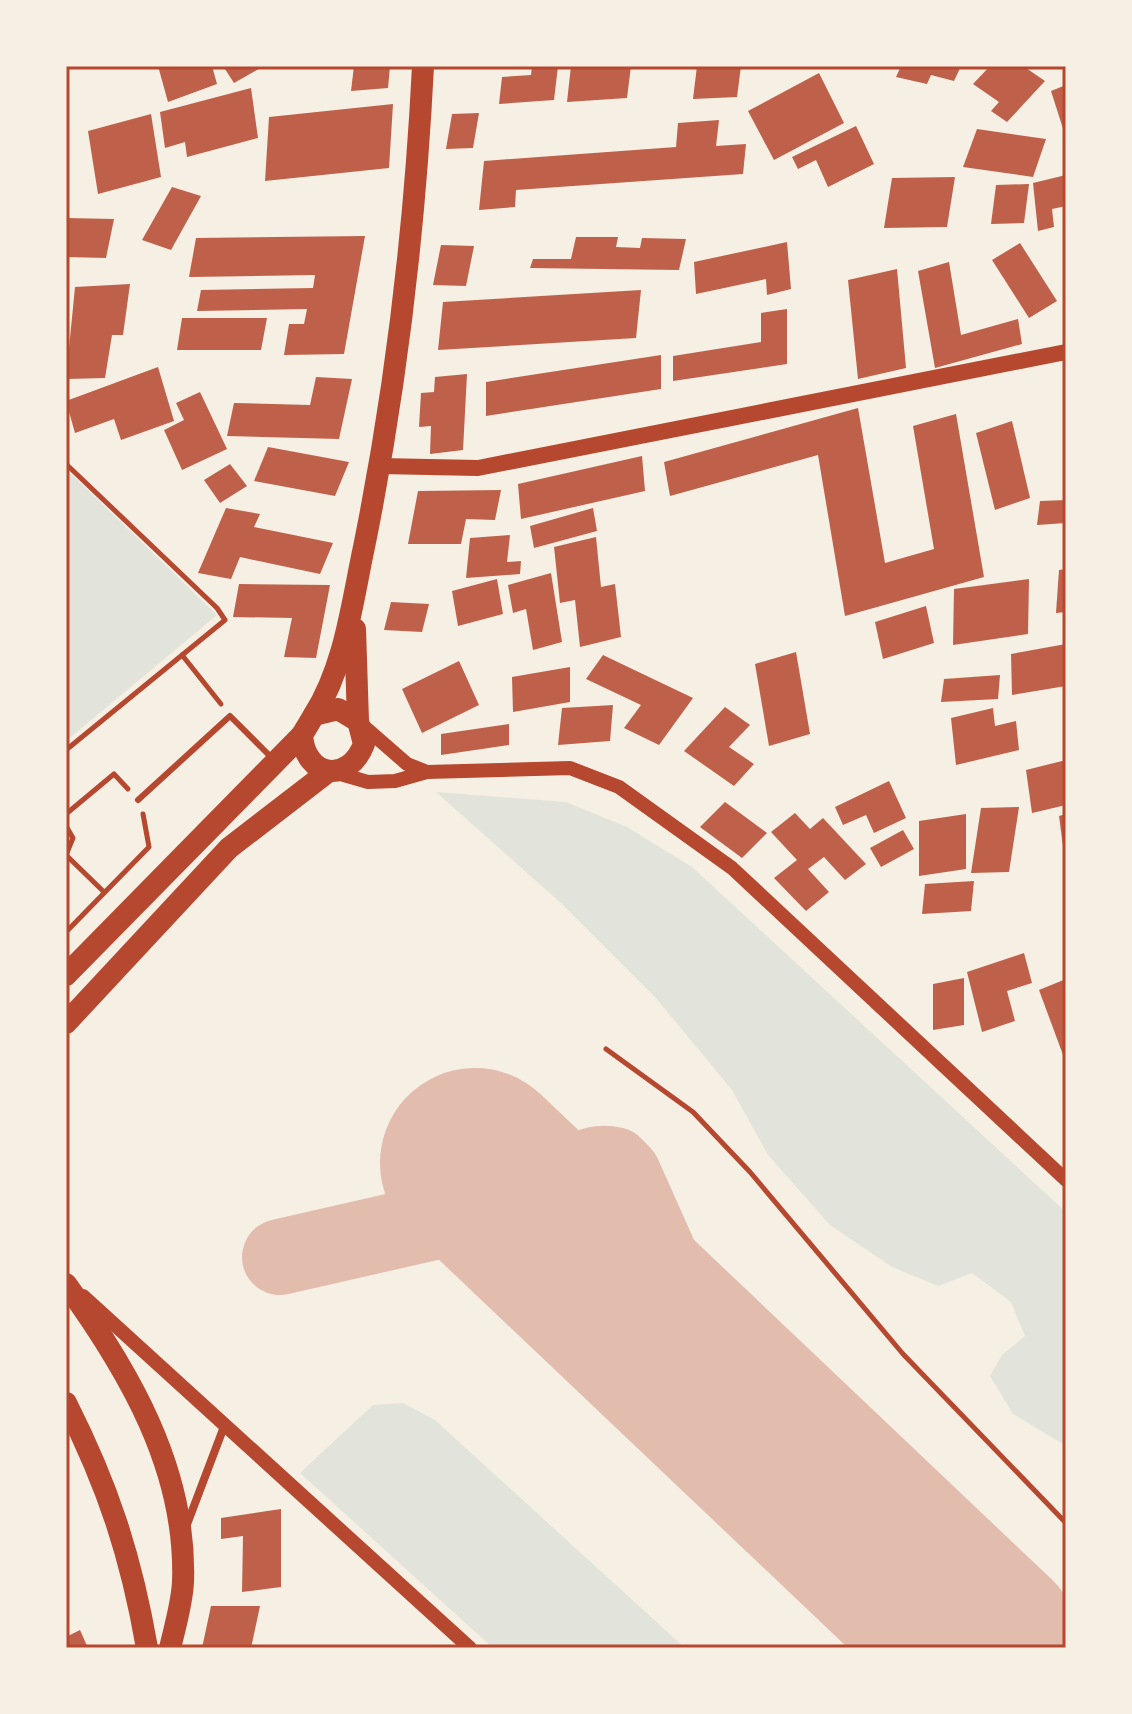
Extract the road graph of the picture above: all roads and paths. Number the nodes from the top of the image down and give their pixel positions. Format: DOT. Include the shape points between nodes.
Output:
graph roads {
  1 [pos="423,66"];
  2 [pos="1066,352"];
  3 [pos="66,464"];
  4 [pos="380,466"];
  5 [pos="356,588"];
  6 [pos="182,655"];
  7 [pos="314,715"];
  8 [pos="230,716"];
  9 [pos="358,721"];
  10 [pos="302,735"];
  11 [pos="66,750"];
  12 [pos="276,762"];
  13 [pos="329,771"];
  14 [pos="427,772"];
  15 [pos="138,800"];
  16 [pos="66,814"];
  17 [pos="66,826"];
  18 [pos="66,855"];
  19 [pos="104,892"];
  20 [pos="66,932"];
  21 [pos="66,975"];
  22 [pos="66,1023"];
  23 [pos="606,1049"];
  24 [pos="1066,1180"];
  25 [pos="66,1282"];
  26 [pos="66,1403"];
  27 [pos="225,1423"];
  28 [pos="1066,1523"];
  29 [pos="180,1542"];
  30 [pos="147,1648"];
  31 [pos="170,1648"];
  32 [pos="470,1648"];
  1 -- 4 [label="highway" via="417,196"];
  2 -- 4 [label="main road" via="478,468"];
  3 -- 6 [label="path" via="225,620"];
  4 -- 5 [label="highway"];
  5 -- 7 [label="highway" via="338,662"];
  5 -- 9 [label="highway"];
  6 -- 8 [label="path"];
  6 -- 11 [label="path"];
  7 -- 9 [label="highway" via="338,709"];
  7 -- 10 [label="highway"];
  8 -- 12 [label="lane"];
  8 -- 15 [label="lane"];
  9 -- 13 [label="highway" via="364,744 360,756 352,765"];
  9 -- 14 [label="street" via="407,764"];
  10 -- 12 [label="highway"];
  10 -- 13 [label="highway" via="308,759"];
  12 -- 21 [label="highway"];
  13 -- 14 [label="street" via="368,782"];
  13 -- 22 [label="highway" via="229,848"];
  14 -- 24 [label="street" via="570,768 619,787 732,868"];
  15 -- 16 [label="path" via="114,774"];
  15 -- 19 [label="path" via="149,847"];
  17 -- 18 [label="path" via="73,838"];
  18 -- 19 [label="path"];
  19 -- 20 [label="path"];
  23 -- 28 [label="path" via="693,1112 903,1354"];
  25 -- 27 [label="street"];
  25 -- 29 [label="highway" via="113,1354 157,1438 176,1499"];
  26 -- 30 [label="highway" via="99,1468 134,1572"];
  27 -- 29 [label="street"];
  27 -- 32 [label="street"];
  29 -- 31 [label="highway" via="183,1583"];
}
